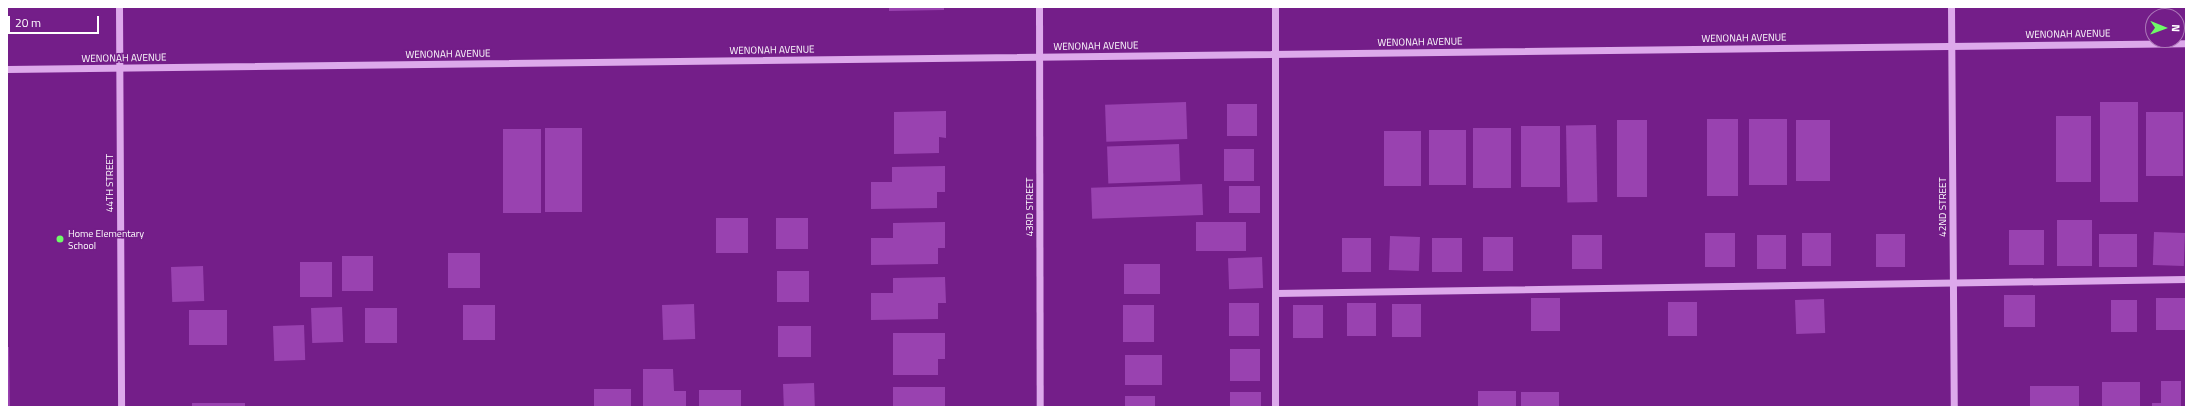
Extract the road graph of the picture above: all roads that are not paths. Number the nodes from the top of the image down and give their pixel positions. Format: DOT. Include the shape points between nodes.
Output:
graph roads {
  1 [pos="119,7"];
  2 [pos="1039,7"];
  3 [pos="1275,7"];
  4 [pos="1951,7"];
  5 [pos="2186,43"];
  6 [pos="1952,46"];
  7 [pos="1275,54"];
  8 [pos="1039,57"];
  9 [pos="120,68"];
  10 [pos="7,69"];
  11 [pos="2186,279"];
  12 [pos="1953,283"];
  13 [pos="1275,293"];
  14 [pos="121,407"];
  15 [pos="1040,407"];
  16 [pos="1276,407"];
  17 [pos="1954,407"];
  1 -- 9 [label="street, 44TH STREET"];
  2 -- 8 [label="street, 43RD STREET"];
  3 -- 7 [label="street"];
  4 -- 6 [label="street, 42ND STREET"];
  5 -- 6 [label="street, WENONAH AVENUE"];
  6 -- 7 [label="street, WENONAH AVENUE"];
  6 -- 12 [label="street, 42ND STREET"];
  7 -- 8 [label="street, WENONAH AVENUE"];
  7 -- 13 [label="street"];
  8 -- 9 [label="street, WENONAH AVENUE"];
  8 -- 15 [label="street, 43RD STREET"];
  9 -- 10 [label="street, WENONAH AVENUE"];
  9 -- 14 [label="street, 44TH STREET"];
  11 -- 12 [label="street"];
  12 -- 13 [label="street"];
  12 -- 17 [label="street, 42ND STREET"];
  13 -- 16 [label="street"];
}
